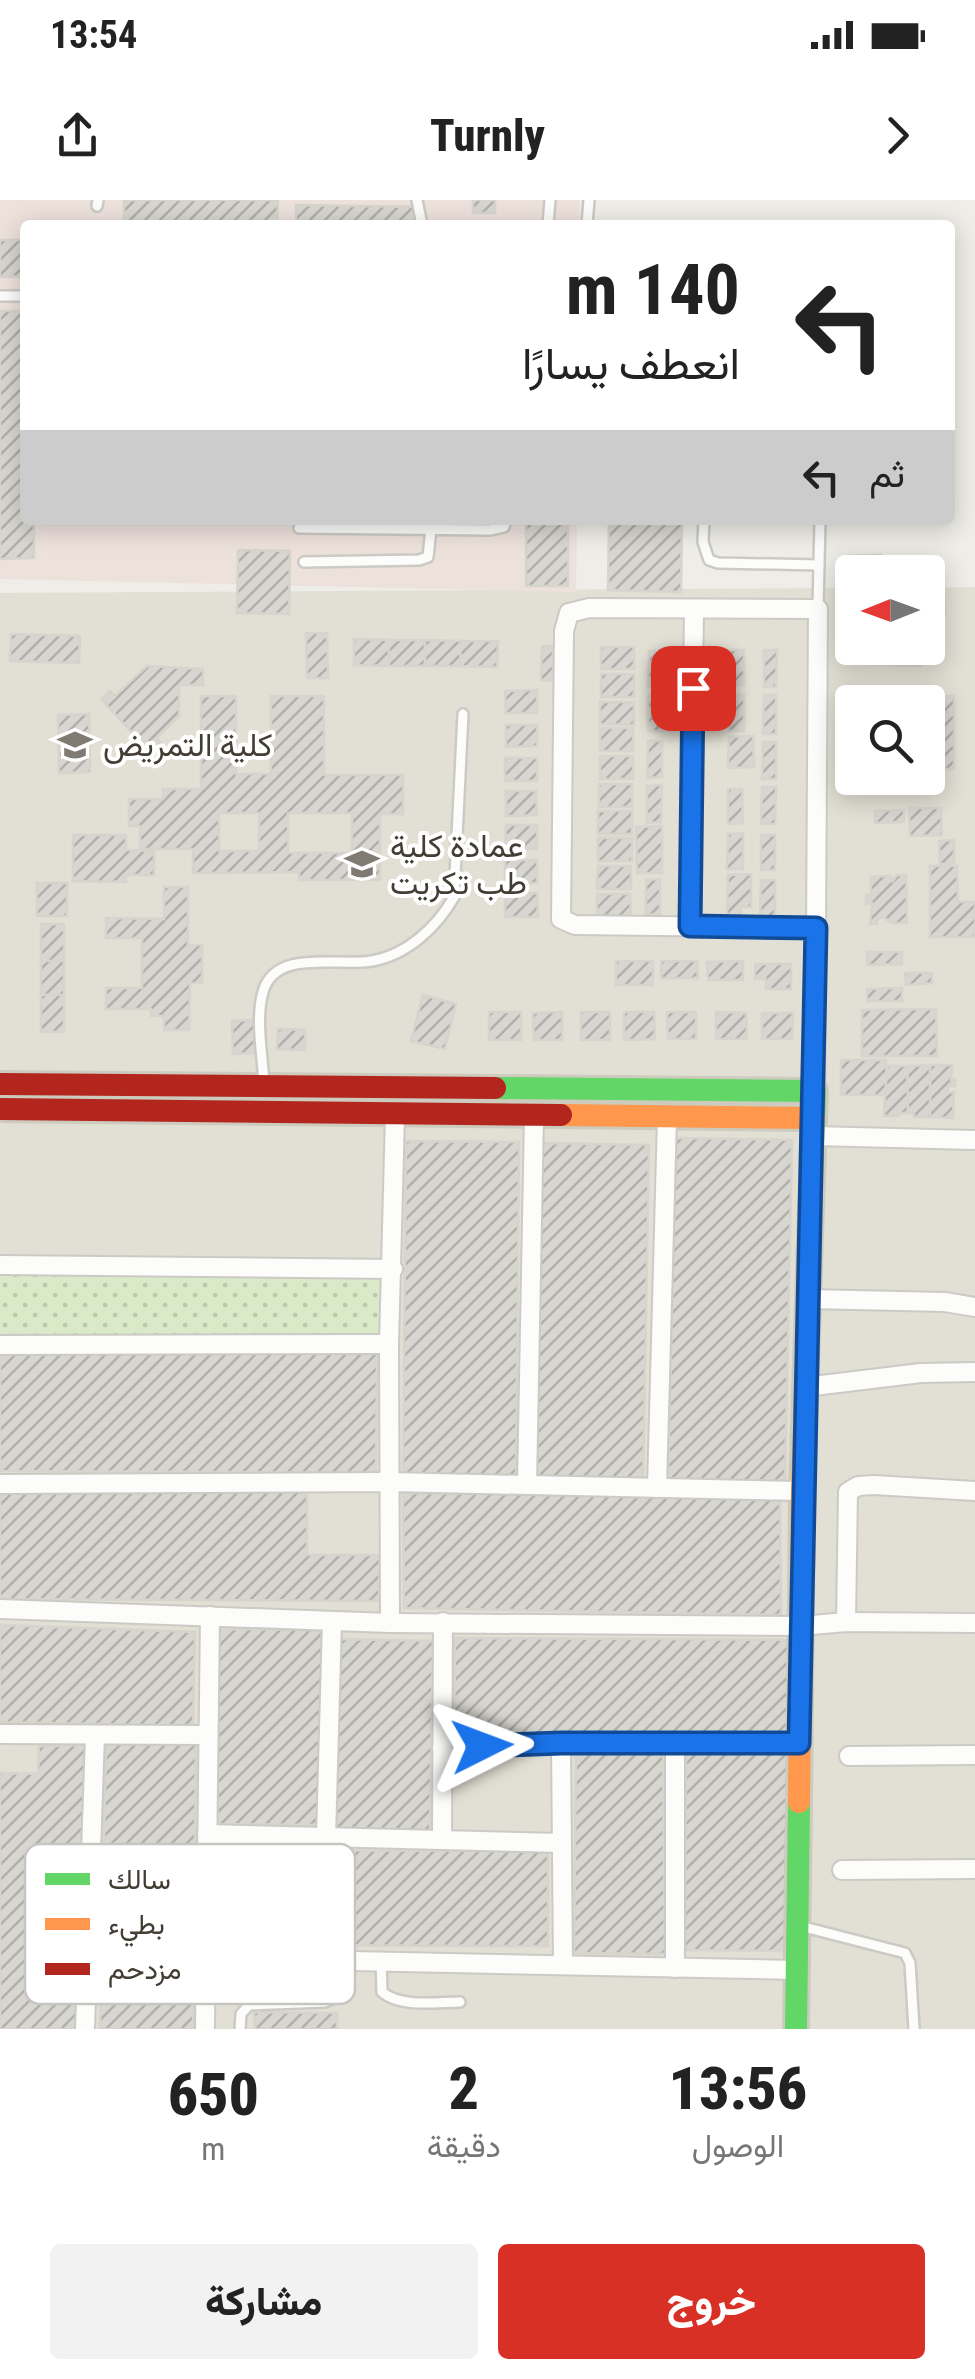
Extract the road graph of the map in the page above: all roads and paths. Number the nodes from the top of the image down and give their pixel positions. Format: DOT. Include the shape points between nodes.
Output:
graph roads {
  1 [pos="505,525"];
  2 [pos="704,525"];
  3 [pos="820,525"];
  4 [pos="298,528"];
  5 [pos="431,529"];
  6 [pos="304,562"];
  7 [pos="819,565"];
  8 [pos="694,609"];
  9 [pos="818,610"];
  10 [pos="462,714"];
  11 [pos="690,926"];
  12 [pos="816,928"];
  13 [pos="0,1084"];
  14 [pos="190,1086"];
  15 [pos="264,1088"];
  16 [pos="815,1091"];
  17 [pos="0,1109"];
  18 [pos="189,1112"];
  19 [pos="395,1114"];
  20 [pos="534,1114"];
  21 [pos="666,1117"];
  22 [pos="814,1127"];
  23 [pos="975,1140"];
  24 [pos="0,1264"];
  25 [pos="393,1269"];
  26 [pos="808,1298"];
  27 [pos="975,1307"];
  28 [pos="389,1344"];
  29 [pos="0,1345"];
  30 [pos="975,1372"];
  31 [pos="806,1386"];
  32 [pos="389,1482"];
  33 [pos="0,1484"];
  34 [pos="527,1485"];
  35 [pos="657,1488"];
  36 [pos="802,1491"];
  37 [pos="975,1491"];
  38 [pos="0,1609"];
  39 [pos="210,1616"];
  40 [pos="332,1621"];
  41 [pos="442,1622"];
  42 [pos="846,1622"];
  43 [pos="390,1623"];
  44 [pos="975,1623"];
  45 [pos="801,1626"];
  46 [pos="0,1734"];
  47 [pos="208,1734"];
  48 [pos="95,1735"];
  49 [pos="675,1742"];
  50 [pos="561,1743"];
  51 [pos="799,1743"];
  52 [pos="442,1748"];
  53 [pos="849,1756"];
  54 [pos="975,1756"];
  55 [pos="207,1834"];
  56 [pos="326,1838"];
  57 [pos="442,1839"];
  58 [pos="562,1843"];
  59 [pos="91,1844"];
  60 [pos="207,1844"];
  61 [pos="975,1868"];
  62 [pos="842,1870"];
  63 [pos="797,1926"];
  64 [pos="355,1960"];
  65 [pos="381,1961"];
  66 [pos="563,1965"];
  67 [pos="675,1968"];
  68 [pos="796,1970"];
  69 [pos="460,2002"];
  70 [pos="86,2004"];
  71 [pos="205,2004"];
  72 [pos="274,2004"];
  73 [pos="85,2029"];
  74 [pos="205,2029"];
  75 [pos="240,2029"];
  76 [pos="796,2029"];
  77 [pos="914,2029"];
  1 -- 5 [label="lane"];
  2 -- 7 [label="lane" via="709,560 718,564"];
  3 -- 7 [label="lane"];
  4 -- 5 [label="lane"];
  5 -- 6 [label="lane" via="428,557 420,560"];
  7 -- 9 [label="lane"];
  8 -- 9 [label="street"];
  8 -- 11 [label="street"];
  8 -- 11 [label="street" via="589,608 569,614 560,909 561,919 575,926"];
  9 -- 12 [label="street"];
  10 -- 15 [label="lane" via="454,897 440,922 396,953 372,961 292,964 271,974 262,994"];
  11 -- 12 [label="street"];
  12 -- 16 [label="street"];
  13 -- 14 [label="street"];
  14 -- 15 [label="street"];
  14 -- 18 [label="street"];
  15 -- 16 [label="street"];
  16 -- 22 [label="street"];
  17 -- 18 [label="street"];
  18 -- 19 [label="street"];
  19 -- 20 [label="street"];
  19 -- 25 [label="street"];
  20 -- 21 [label="street"];
  20 -- 34 [label="street"];
  21 -- 22 [label="street"];
  21 -- 35 [label="street"];
  22 -- 23 [label="street"];
  22 -- 26 [label="street"];
  24 -- 25 [label="street"];
  25 -- 28 [label="street"];
  26 -- 27 [label="street"];
  26 -- 31 [label="street"];
  28 -- 29 [label="street"];
  28 -- 32 [label="street"];
  30 -- 31 [label="street"];
  31 -- 36 [label="street"];
  32 -- 33 [label="street"];
  32 -- 34 [label="street"];
  32 -- 43 [label="street"];
  34 -- 35 [label="street"];
  35 -- 36 [label="street"];
  36 -- 45 [label="street"];
  37 -- 42 [label="street" via="874,1485 848,1492"];
  38 -- 39 [label="street"];
  39 -- 40 [label="street"];
  39 -- 47 [label="street"];
  40 -- 43 [label="street"];
  40 -- 56 [label="street"];
  41 -- 43 [label="street"];
  41 -- 45 [label="street"];
  41 -- 52 [label="street"];
  42 -- 44 [label="street"];
  42 -- 45 [label="street"];
  45 -- 51 [label="street"];
  46 -- 48 [label="street"];
  47 -- 48 [label="street"];
  47 -- 55 [label="street"];
  48 -- 59 [label="street"];
  49 -- 50 [label="street"];
  49 -- 51 [label="street"];
  49 -- 67 [label="street"];
  50 -- 52 [label="street"];
  50 -- 58 [label="street"];
  51 -- 63 [label="street"];
  52 -- 57 [label="street"];
  53 -- 54 [label="street"];
  55 -- 56 [label="street"];
  55 -- 60 [label="street"];
  56 -- 57 [label="street"];
  57 -- 58 [label="street"];
  58 -- 66 [label="street"];
  61 -- 62 [label="street"];
  63 -- 68 [label="street"];
  63 -- 77 [label="lane" via="905,1953"];
  64 -- 65 [label="street"];
  65 -- 66 [label="street"];
  65 -- 69 [label="lane" via="388,1998"];
  66 -- 67 [label="street"];
  67 -- 68 [label="street"];
  68 -- 76 [label="street"];
  70 -- 73 [label="street"];
  71 -- 74 [label="street"];
  72 -- 75 [label="lane" via="249,2005"];
}
